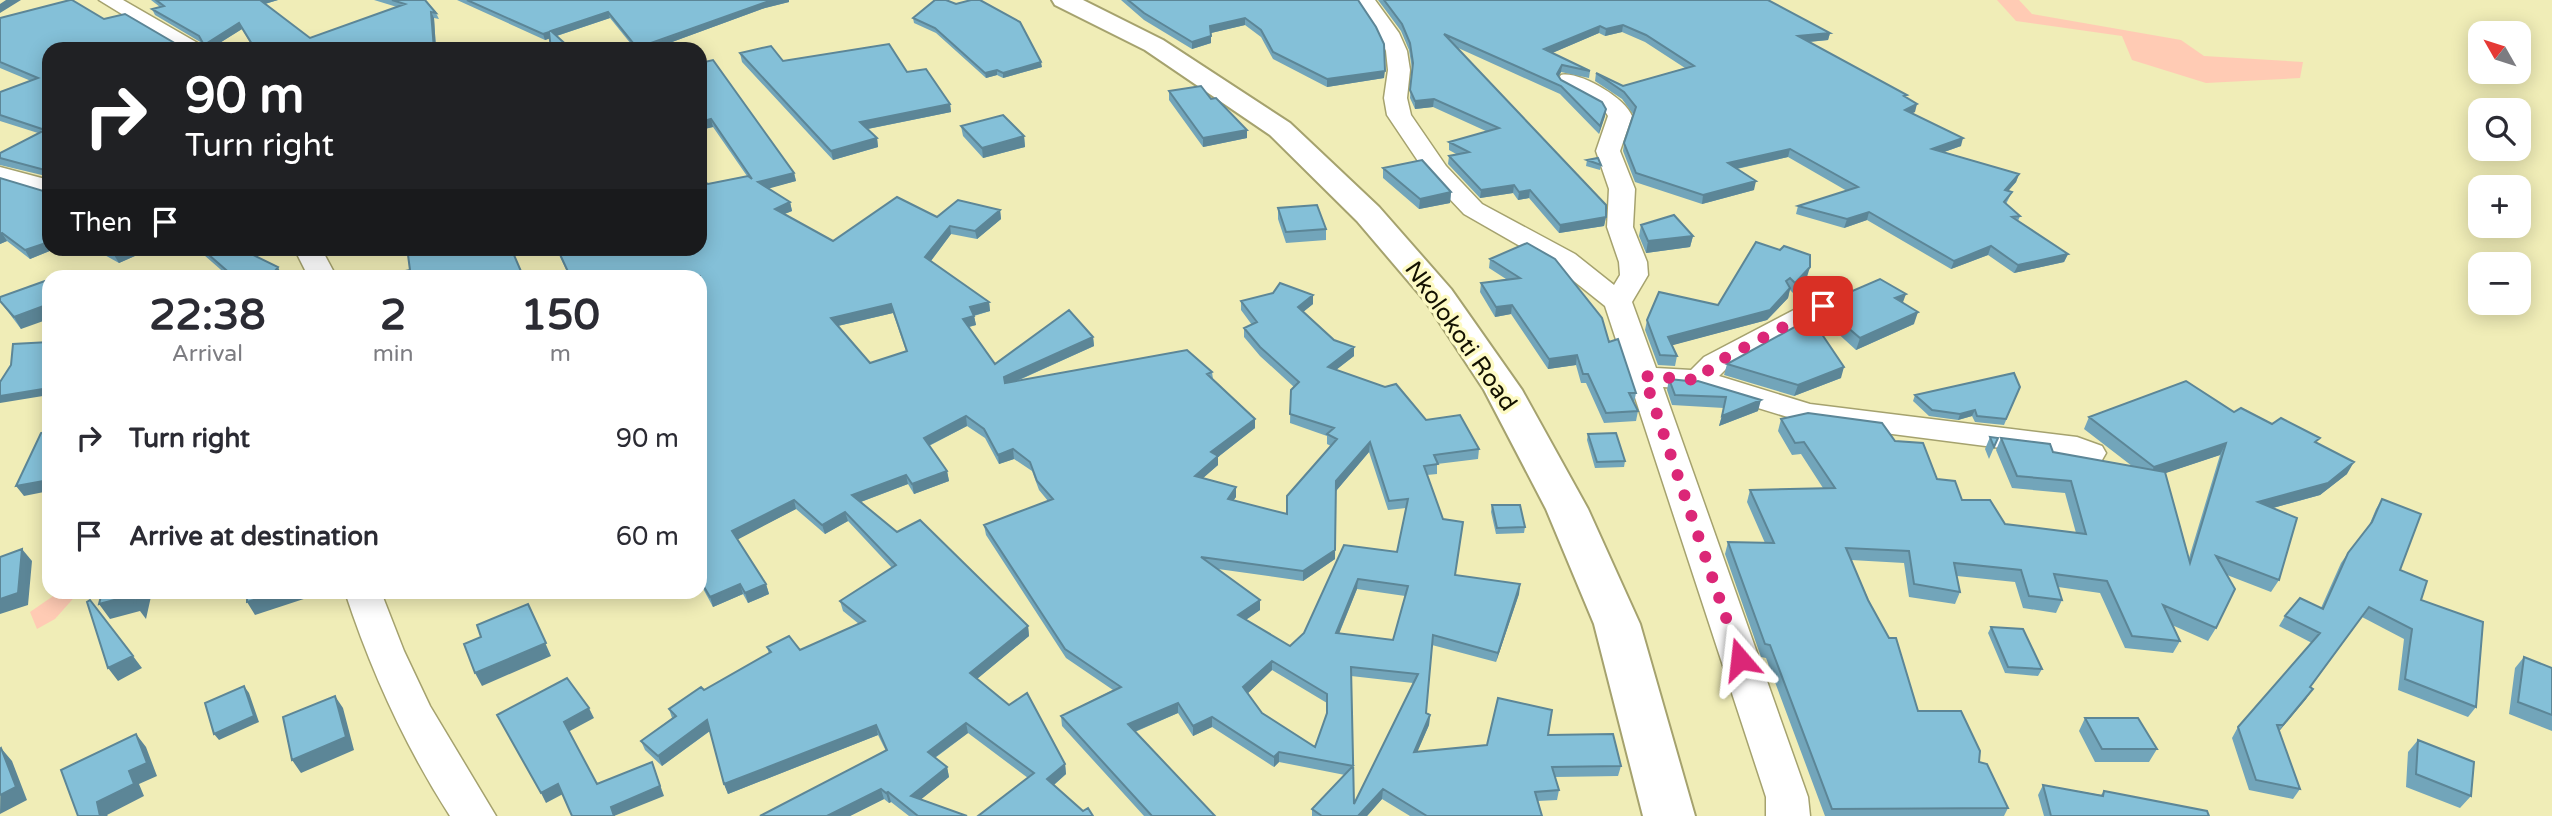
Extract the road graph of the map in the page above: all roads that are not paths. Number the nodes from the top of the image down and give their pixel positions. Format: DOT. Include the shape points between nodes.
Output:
graph roads {
  1 [pos="109,0"];
  2 [pos="1064,0"];
  3 [pos="1365,0"];
  4 [pos="182,42"];
  5 [pos="1569,80"];
  6 [pos="0,174"];
  7 [pos="42,186"];
  8 [pos="307,256"];
  9 [pos="317,270"];
  10 [pos="1618,302"];
  11 [pos="1823,306"];
  12 [pos="1644,376"];
  13 [pos="1699,380"];
  14 [pos="2090,453"];
  15 [pos="366,599"];
  16 [pos="474,816"];
  17 [pos="1669,816"];
  18 [pos="1788,816"];
  1 -- 4 [label="street"];
  2 -- 17 [label="main road, Nkolokoti Road" via="1154,45 1280,129 1368,214 1439,296 1503,390 1567,509 1617,624"];
  3 -- 10 [label="street" via="1388,33 1397,57 1395,105 1399,115 1446,182 1474,209 1565,260"];
  5 -- 10 [label="street" via="1611,103 1620,116 1608,151 1622,189 1620,227 1634,275"];
  6 -- 7 [label="street"];
  8 -- 9 [label="street"];
  10 -- 12 [label="street"];
  11 -- 13 [label="street" via="1715,363"];
  12 -- 13 [label="street"];
  12 -- 18 [label="street" via="1787,797"];
  13 -- 14 [label="street" via="1807,413 2077,447"];
  15 -- 16 [label="street" via="400,688"];
}
